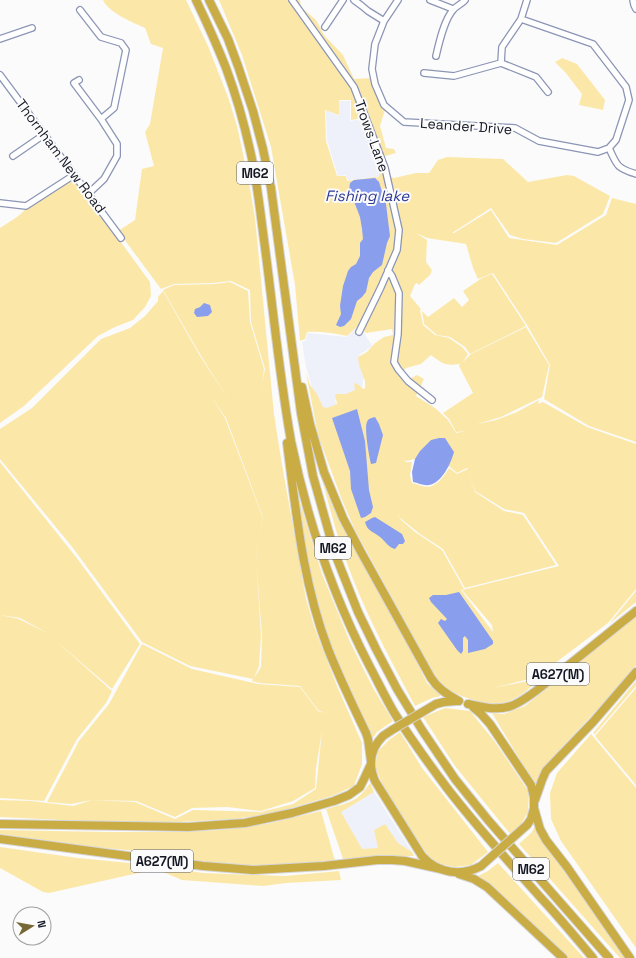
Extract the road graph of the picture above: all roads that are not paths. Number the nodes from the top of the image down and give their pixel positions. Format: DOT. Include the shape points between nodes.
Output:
graph roads {
  1 [pos="196,0"];
  2 [pos="210,0"];
  3 [pos="292,0"];
  4 [pos="343,0"];
  5 [pos="354,0"];
  6 [pos="398,0"];
  7 [pos="430,0"];
  8 [pos="465,0"];
  9 [pos="527,0"];
  10 [pos="633,0"];
  11 [pos="453,9"];
  12 [pos="636,9"];
  13 [pos="80,10"];
  14 [pos="521,19"];
  15 [pos="384,21"];
  16 [pos="324,27"];
  17 [pos="32,28"];
  18 [pos="0,39"];
  19 [pos="436,56"];
  20 [pos="501,63"];
  21 [pos="424,73"];
  22 [pos="0,75"];
  23 [pos="79,80"];
  24 [pos="548,92"];
  25 [pos="101,119"];
  26 [pos="45,134"];
  27 [pos="608,148"];
  28 [pos="13,156"];
  29 [pos="636,174"];
  30 [pos="74,175"];
  31 [pos="89,193"];
  32 [pos="0,203"];
  33 [pos="121,238"];
  34 [pos="388,270"];
  35 [pos="285,292"];
  36 [pos="359,332"];
  37 [pos="278,354"];
  38 [pos="432,400"];
  39 [pos="636,611"];
  40 [pos="636,672"];
  41 [pos="458,701"];
  42 [pos="468,704"];
  43 [pos="371,762"];
  44 [pos="534,806"];
  45 [pos="0,824"];
  46 [pos="0,839"];
  47 [pos="441,870"];
  48 [pos="456,872"];
  49 [pos="563,958"];
  50 [pos="593,958"];
  51 [pos="609,958"];
  52 [pos="630,958"];
  1 -- 37 [label="highway, M62" via="226,70 251,152 270,277"];
  2 -- 35 [label="highway, M62" via="238,66 263,149"];
  3 -- 34 [label="street, Trows Lane" via="354,87 386,168 399,230 397,250"];
  4 -- 16 [label="street"];
  5 -- 15 [label="street"];
  6 -- 15 [label="street, Leander Drive"];
  7 -- 11 [label="street"];
  8 -- 11 [label="street"];
  9 -- 14 [label="street"];
  10 -- 12 [label="street"];
  11 -- 19 [label="street" via="445,24"];
  13 -- 25 [label="street" via="101,37 121,43 126,50 114,108"];
  14 -- 20 [label="street" via="502,46"];
  14 -- 27 [label="street" via="593,44 626,87 629,100 616,140"];
  15 -- 27 [label="street, Leander Drive" via="375,44 372,69 384,105 404,122 515,128 539,141 598,152"];
  17 -- 18 [label="street"];
  20 -- 21 [label="street" via="454,76"];
  20 -- 24 [label="street" via="536,77"];
  22 -- 26 [label="street, Thornham New Road"];
  23 -- 25 [label="street" via="74,83"];
  25 -- 31 [label="street" via="117,144 117,156 104,179"];
  26 -- 28 [label="street"];
  26 -- 30 [label="street, Thornham New Road"];
  27 -- 29 [label="street" via="622,169"];
  30 -- 31 [label="street, Thornham New Road"];
  30 -- 32 [label="street" via="26,206"];
  31 -- 33 [label="street, Thornham New Road"];
  34 -- 36 [label="street, Trows Lane"];
  34 -- 38 [label="street" via="399,293 394,362 408,381"];
  35 -- 41 [label="highway, M62" via="310,424 324,472 343,518 431,678 440,690"];
  35 -- 51 [label="highway, M62" via="301,413 313,476 335,554 358,612 397,689 455,779"];
  37 -- 43 [label="highway, M62" via="295,502 311,592 328,649 366,733"];
  37 -- 50 [label="highway, M62" via="302,488 327,571 360,648 395,712 446,786 486,836"];
  39 -- 42 [label="highway, A627(M)" via="516,704 500,709"];
  40 -- 44 [label="highway, A627(M)" via="546,771"];
  41 -- 42 [label="highway, A627(M)"];
  41 -- 43 [label="highway, A627(M), bridge" via="436,704 383,736 374,750"];
  42 -- 44 [label="highway, A627(M)" via="486,719 529,782"];
  43 -- 45 [label="highway, A627(M)" via="360,787 349,795 292,814 245,823 188,827"];
  43 -- 47 [label="highway, A627(M)" via="375,781 420,852 428,862"];
  44 -- 48 [label="highway, A627(M), bridge" via="527,825 481,866 469,871"];
  44 -- 52 [label="highway, M62" via="546,840"];
  46 -- 47 [label="highway, A627(M)" via="203,866 254,870 377,860 405,861"];
  47 -- 48 [label="highway, A627(M)"];
  48 -- 49 [label="highway" via="487,887"];
}
